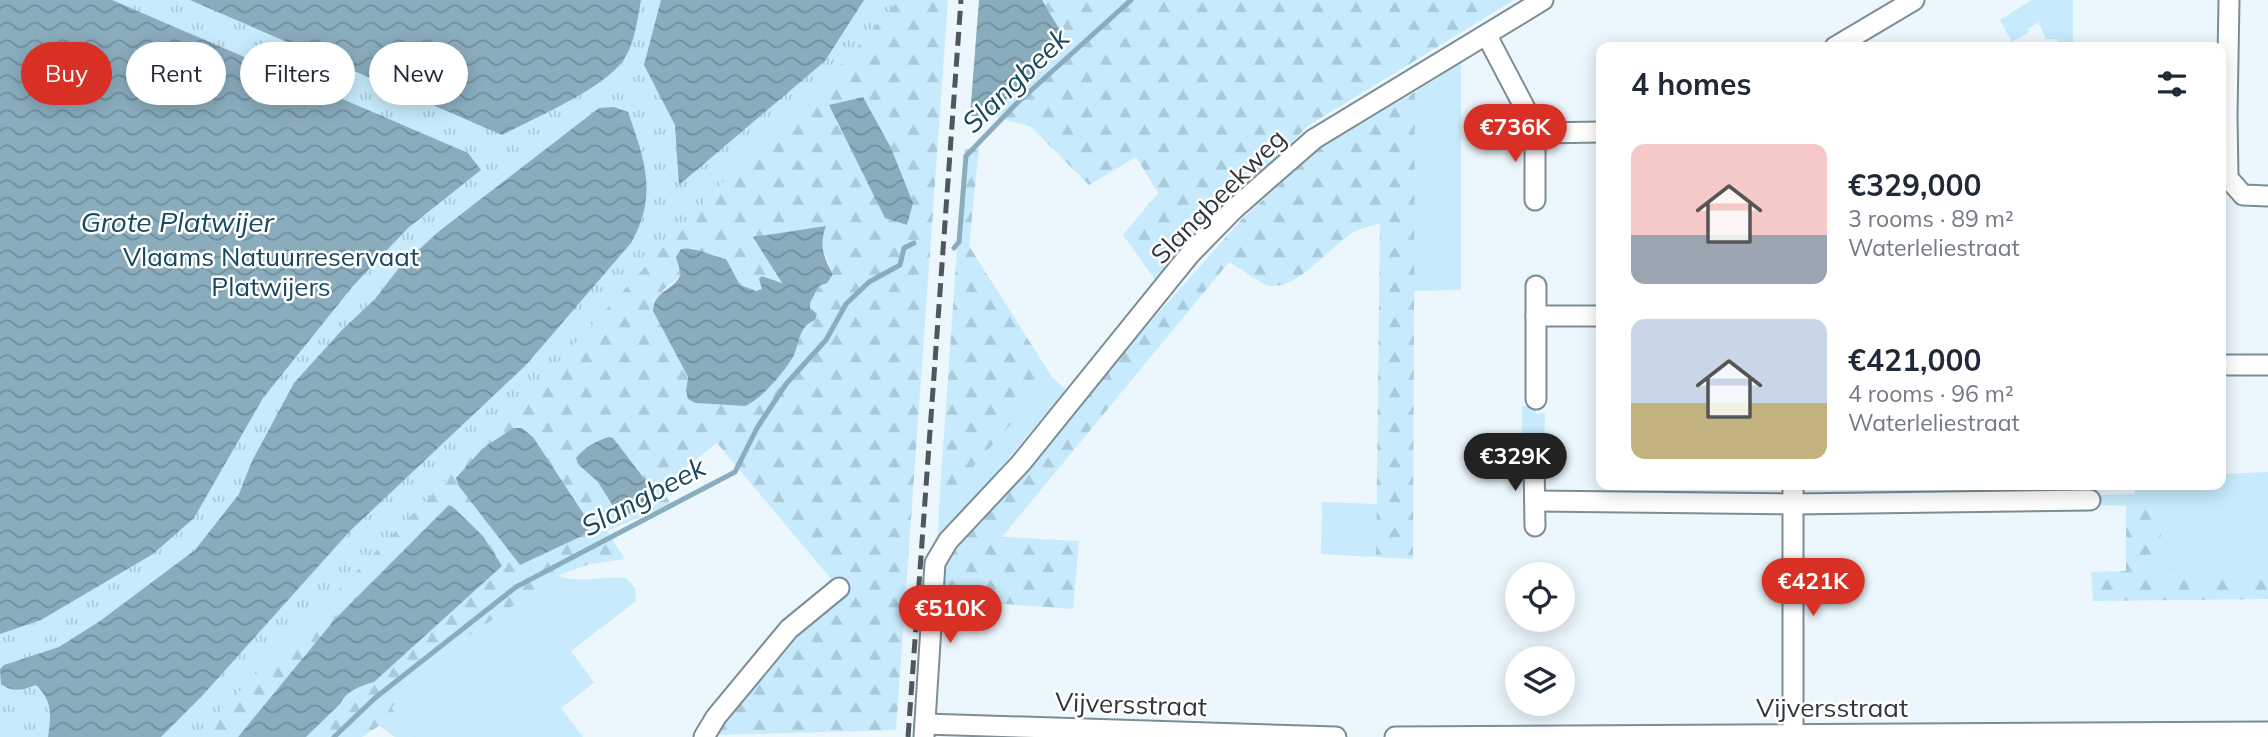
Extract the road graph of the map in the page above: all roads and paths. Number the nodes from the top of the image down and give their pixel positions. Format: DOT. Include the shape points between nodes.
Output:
graph roads {
  1 [pos="1544,0"];
  2 [pos="1914,0"];
  3 [pos="2230,0"];
  4 [pos="1487,36"];
  5 [pos="1843,42"];
  6 [pos="2226,77"];
  7 [pos="1596,132"];
  8 [pos="1538,133"];
  9 [pos="2226,146"];
  10 [pos="2268,196"];
  11 [pos="1535,200"];
  12 [pos="1536,286"];
  13 [pos="1536,316"];
  14 [pos="1596,316"];
  15 [pos="2226,365"];
  16 [pos="2268,365"];
  17 [pos="1536,399"];
  18 [pos="1534,460"];
  19 [pos="2058,493"];
  20 [pos="1793,494"];
  21 [pos="2090,500"];
  22 [pos="1535,501"];
  23 [pos="1535,526"];
  24 [pos="839,588"];
  25 [pos="925,730"];
  26 [pos="2268,732"];
  27 [pos="1793,733"];
  28 [pos="704,737"];
  29 [pos="1336,737"];
  30 [pos="1395,737"];
  1 -- 4 [label="street, Slangbeekweg"];
  2 -- 5 [label="street"];
  3 -- 6 [label="street"];
  4 -- 8 [label="street"];
  4 -- 25 [label="street, Slangbeekweg" via="1314,139 1234,209 1190,254 1021,463 948,541 935,563"];
  7 -- 8 [label="street"];
  8 -- 11 [label="street"];
  9 -- 10 [label="street" via="2228,178 2243,195"];
  12 -- 13 [label="street"];
  13 -- 14 [label="street"];
  13 -- 17 [label="street"];
  15 -- 16 [label="street"];
  18 -- 22 [label="street"];
  19 -- 20 [label="street"];
  19 -- 21 [label="street"];
  20 -- 22 [label="street"];
  20 -- 27 [label="street"];
  22 -- 23 [label="street"];
  24 -- 28 [label="street" via="789,629"];
  25 -- 29 [label="street, Vijversstraat"];
  26 -- 27 [label="street, Vijversstraat"];
  27 -- 30 [label="street, Vijversstraat"];
}
